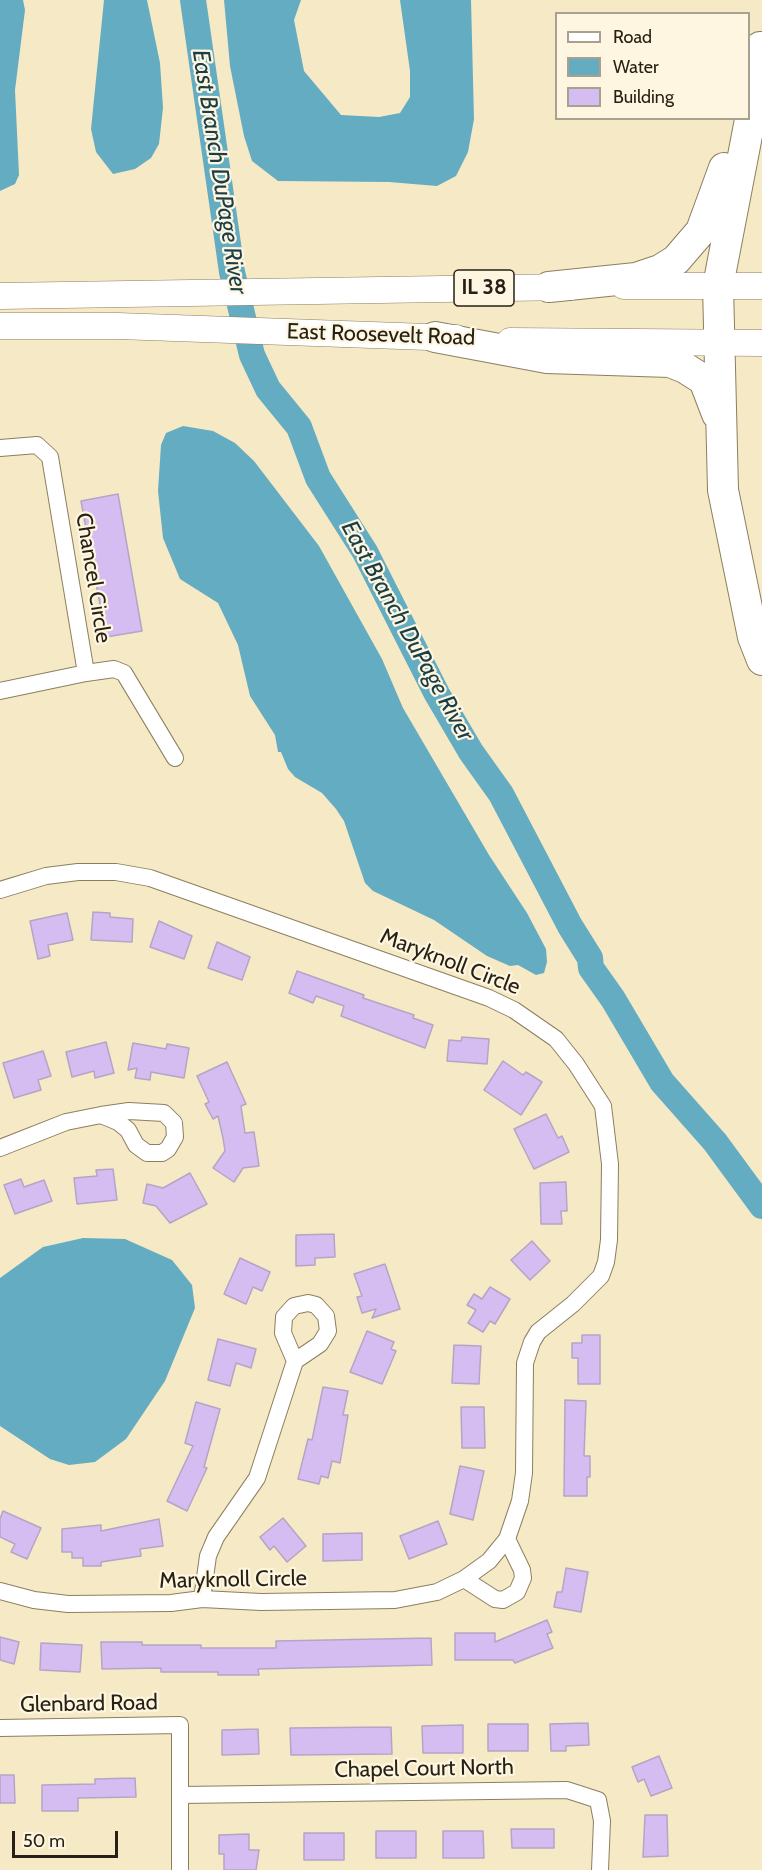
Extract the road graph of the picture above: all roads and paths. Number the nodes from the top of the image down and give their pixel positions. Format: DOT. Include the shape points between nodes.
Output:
graph roads {
  1 [pos="761,44"];
  2 [pos="750,74"];
  3 [pos="735,120"];
  4 [pos="750,120"];
  5 [pos="750,120"];
  6 [pos="718,286"];
  7 [pos="762,286"];
  8 [pos="549,287"];
  9 [pos="0,296"];
  10 [pos="0,327"];
  11 [pos="435,337"];
  12 [pos="762,343"];
  13 [pos="721,345"];
  14 [pos="722,425"];
  15 [pos="0,448"];
  16 [pos="762,660"];
  17 [pos="86,674"];
  18 [pos="0,691"];
  19 [pos="175,758"];
  20 [pos="0,890"];
  21 [pos="100,1115"];
  22 [pos="0,1148"];
  23 [pos="295,1361"];
  24 [pos="507,1539"];
  25 [pos="464,1579"];
  26 [pos="0,1591"];
  27 [pos="202,1599"];
  28 [pos="0,1728"];
  29 [pos="180,1795"];
  30 [pos="180,1870"];
  31 [pos="600,1870"];
  1 -- 2 [label="highway"];
  1 -- 4 [label="highway"];
  3 -- 8 [label="highway" via="711,210 701,231 676,260 636,278"];
  5 -- 6 [label="highway"];
  6 -- 7 [label="main road, East Roosevelt Road / IL 38"];
  6 -- 8 [label="main road, East Roosevelt Road / IL 38"];
  6 -- 13 [label="highway"];
  8 -- 9 [label="main road, East Roosevelt Road / IL 38"];
  10 -- 11 [label="main road, East Roosevelt Road / IL 38"];
  11 -- 13 [label="main road, East Roosevelt Road / IL 38"];
  11 -- 14 [label="highway" via="547,358 670,362 704,380"];
  12 -- 13 [label="main road, East Roosevelt Road / IL 38"];
  13 -- 14 [label="highway"];
  14 -- 16 [label="highway" via="723,490 753,637"];
  15 -- 17 [label="street, Chancel Circle" via="37,446 50,457"];
  17 -- 18 [label="street, Chancel Circle"];
  17 -- 19 [label="street" via="114,669 124,673"];
  20 -- 24 [label="street, Maryknoll Circle" via="46,876 78,872 116,872 169,884 489,998 556,1039 576,1064 603,1106 606,1122 609,1240 601,1276 538,1332 528,1353 523,1488"];
  21 -- 22 [label="street" via="66,1122"];
  23 -- 27 [label="street" via="257,1478 216,1537 208,1556"];
  24 -- 25 [label="street, Maryknoll Circle" via="489,1561"];
  24 -- 25 [label="street" via="522,1570 517,1592 503,1600 495,1599"];
  25 -- 27 [label="street, Maryknoll Circle" via="409,1599"];
  26 -- 27 [label="street, Maryknoll Circle" via="68,1604"];
  28 -- 29 [label="street, Glenbard Road" via="180,1725"];
  29 -- 30 [label="street"];
  29 -- 31 [label="street, Chapel Court North" via="567,1790 597,1800 602,1821"];
}
